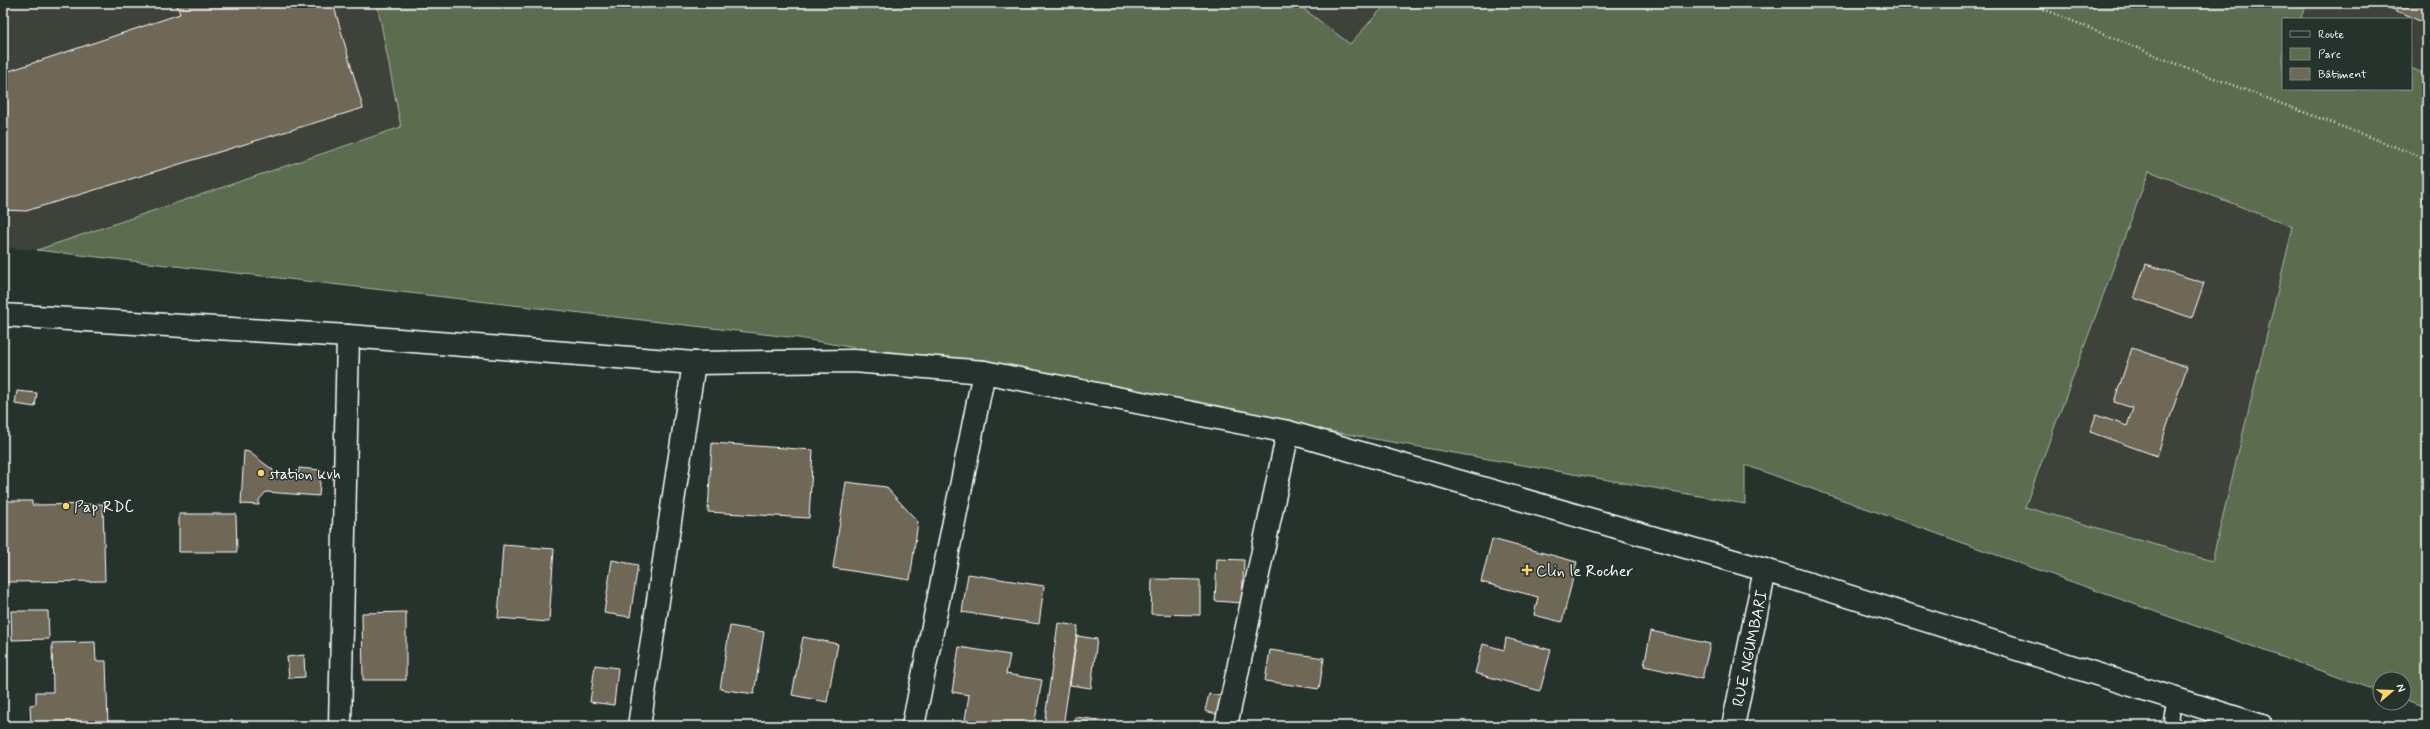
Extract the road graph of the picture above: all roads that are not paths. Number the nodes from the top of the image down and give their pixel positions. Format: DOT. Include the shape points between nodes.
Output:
graph roads {
  1 [pos="3,315"];
  2 [pos="348,336"];
  3 [pos="694,363"];
  4 [pos="984,372"];
  5 [pos="1288,432"];
  6 [pos="1765,570"];
  7 [pos="2175,698"];
  8 [pos="340,726"];
  9 [pos="639,726"];
  10 [pos="913,726"];
  11 [pos="1226,726"];
  12 [pos="1733,726"];
  13 [pos="2170,726"];
  14 [pos="2262,726"];
  1 -- 2 [label="main road"];
  2 -- 3 [label="main road"];
  2 -- 8 [label="main road"];
  3 -- 4 [label="main road" via="854,361"];
  3 -- 9 [label="main road"];
  4 -- 5 [label="main road"];
  4 -- 10 [label="main road"];
  5 -- 6 [label="main road"];
  5 -- 11 [label="main road"];
  6 -- 7 [label="main road"];
  6 -- 12 [label="main road, RUE NGUMBARI"];
  7 -- 13 [label="lane"];
  7 -- 14 [label="main road"];
}
